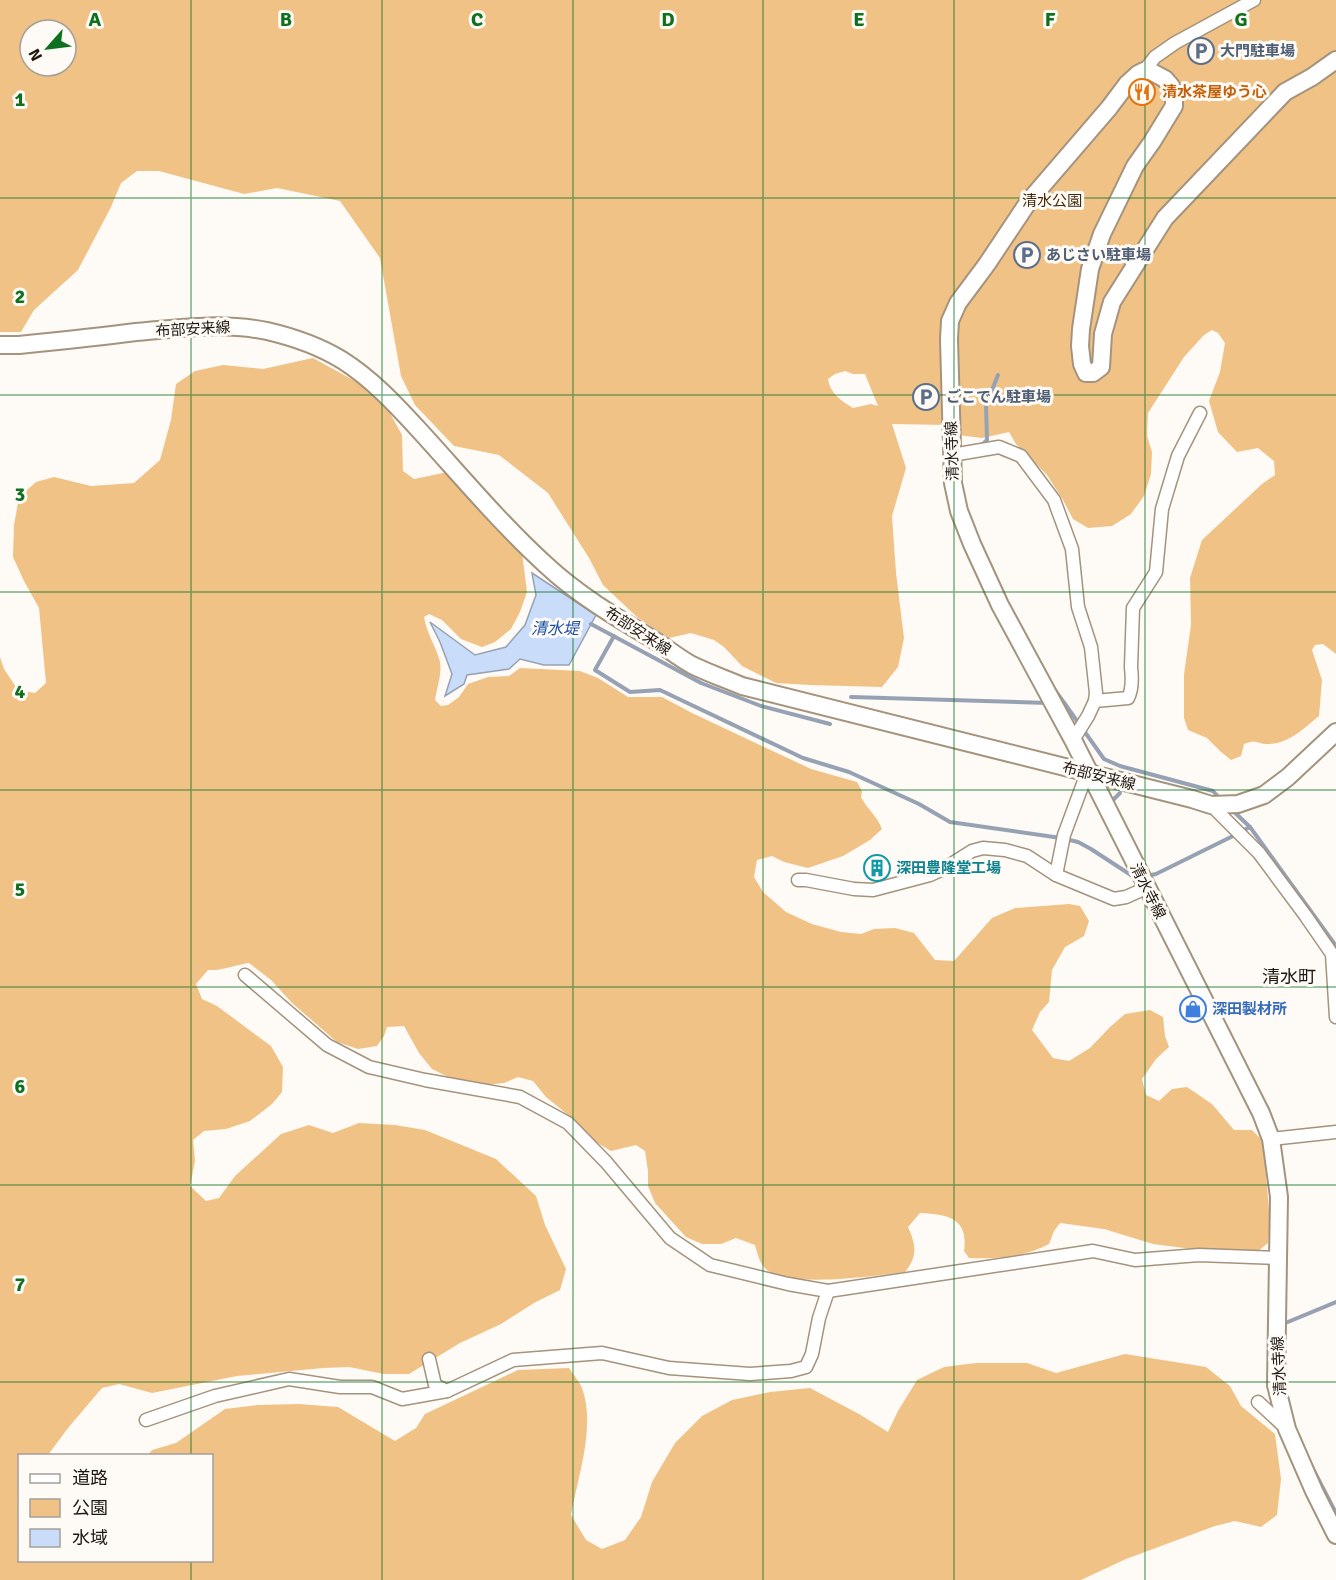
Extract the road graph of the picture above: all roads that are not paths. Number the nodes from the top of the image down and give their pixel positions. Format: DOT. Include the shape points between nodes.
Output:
graph roads {
  1 [pos="1254,0"];
  2 [pos="1336,60"];
  3 [pos="1144,71"];
  4 [pos="0,345"];
  5 [pos="1200,413"];
  6 [pos="952,455"];
  7 [pos="1095,701"];
  8 [pos="1336,732"];
  9 [pos="1073,740"];
  10 [pos="1090,774"];
  11 [pos="1211,806"];
  12 [pos="1056,875"];
  13 [pos="798,880"];
  14 [pos="1146,888"];
  15 [pos="245,975"];
  16 [pos="1336,1017"];
  17 [pos="1336,1132"];
  18 [pos="1271,1139"];
  19 [pos="1277,1257"];
  20 [pos="828,1291"];
  21 [pos="429,1359"];
  22 [pos="447,1392"];
  23 [pos="1258,1402"];
  24 [pos="147,1420"];
  25 [pos="1287,1429"];
  26 [pos="1336,1535"];
  1 -- 3 [label="street" via="1175,43 1155,57"];
  2 -- 3 [label="main road" via="1285,92 1165,218 1112,302 1103,334 1101,366 1093,374 1086,373 1080,346 1090,269 1130,176 1174,106 1174,96 1165,79"];
  3 -- 6 [label="main road, 清水寺線" via="1127,84 1029,201 958,303 950,321 949,339"];
  4 -- 10 [label="main road, 布部安来線" via="215,326 245,327 321,348 370,381 502,522 569,585 692,665 742,686"];
  5 -- 7 [label="street" via="1178,456 1162,509 1156,572 1133,608 1130,695"];
  6 -- 7 [label="street" via="999,447 1021,456 1054,500 1072,549 1078,607 1091,647"];
  6 -- 9 [label="main road, 清水寺線" via="959,511 972,544 1000,605"];
  7 -- 9 [label="street"];
  8 -- 11 [label="main road, 布部安来線" via="1264,795 1238,804"];
  9 -- 10 [label="main road, 清水寺線"];
  10 -- 11 [label="main road, 布部安来線"];
  10 -- 12 [label="street" via="1064,835"];
  10 -- 14 [label="main road, 清水寺線"];
  11 -- 16 [label="street" via="1259,854 1332,954"];
  12 -- 13 [label="street" via="1027,856 983,848 930,875 873,890"];
  12 -- 14 [label="street" via="1114,899"];
  14 -- 18 [label="main road, 清水寺線"];
  15 -- 20 [label="street" via="327,1045 369,1067 520,1097 568,1123 670,1238 710,1265"];
  17 -- 18 [label="street"];
  18 -- 19 [label="main road, 清水寺線" via="1279,1197"];
  19 -- 20 [label="street" via="1199,1255 1135,1260 1093,1251"];
  19 -- 25 [label="main road, 清水寺線" via="1276,1385"];
  20 -- 22 [label="street" via="806,1367 791,1371 750,1374 669,1368 602,1353 513,1360"];
  21 -- 22 [label="street" via="435,1385"];
  22 -- 24 [label="street" via="402,1399 372,1387 340,1387 289,1379 215,1396"];
  23 -- 25 [label="street"];
  25 -- 26 [label="main road, 清水寺線"];
}
